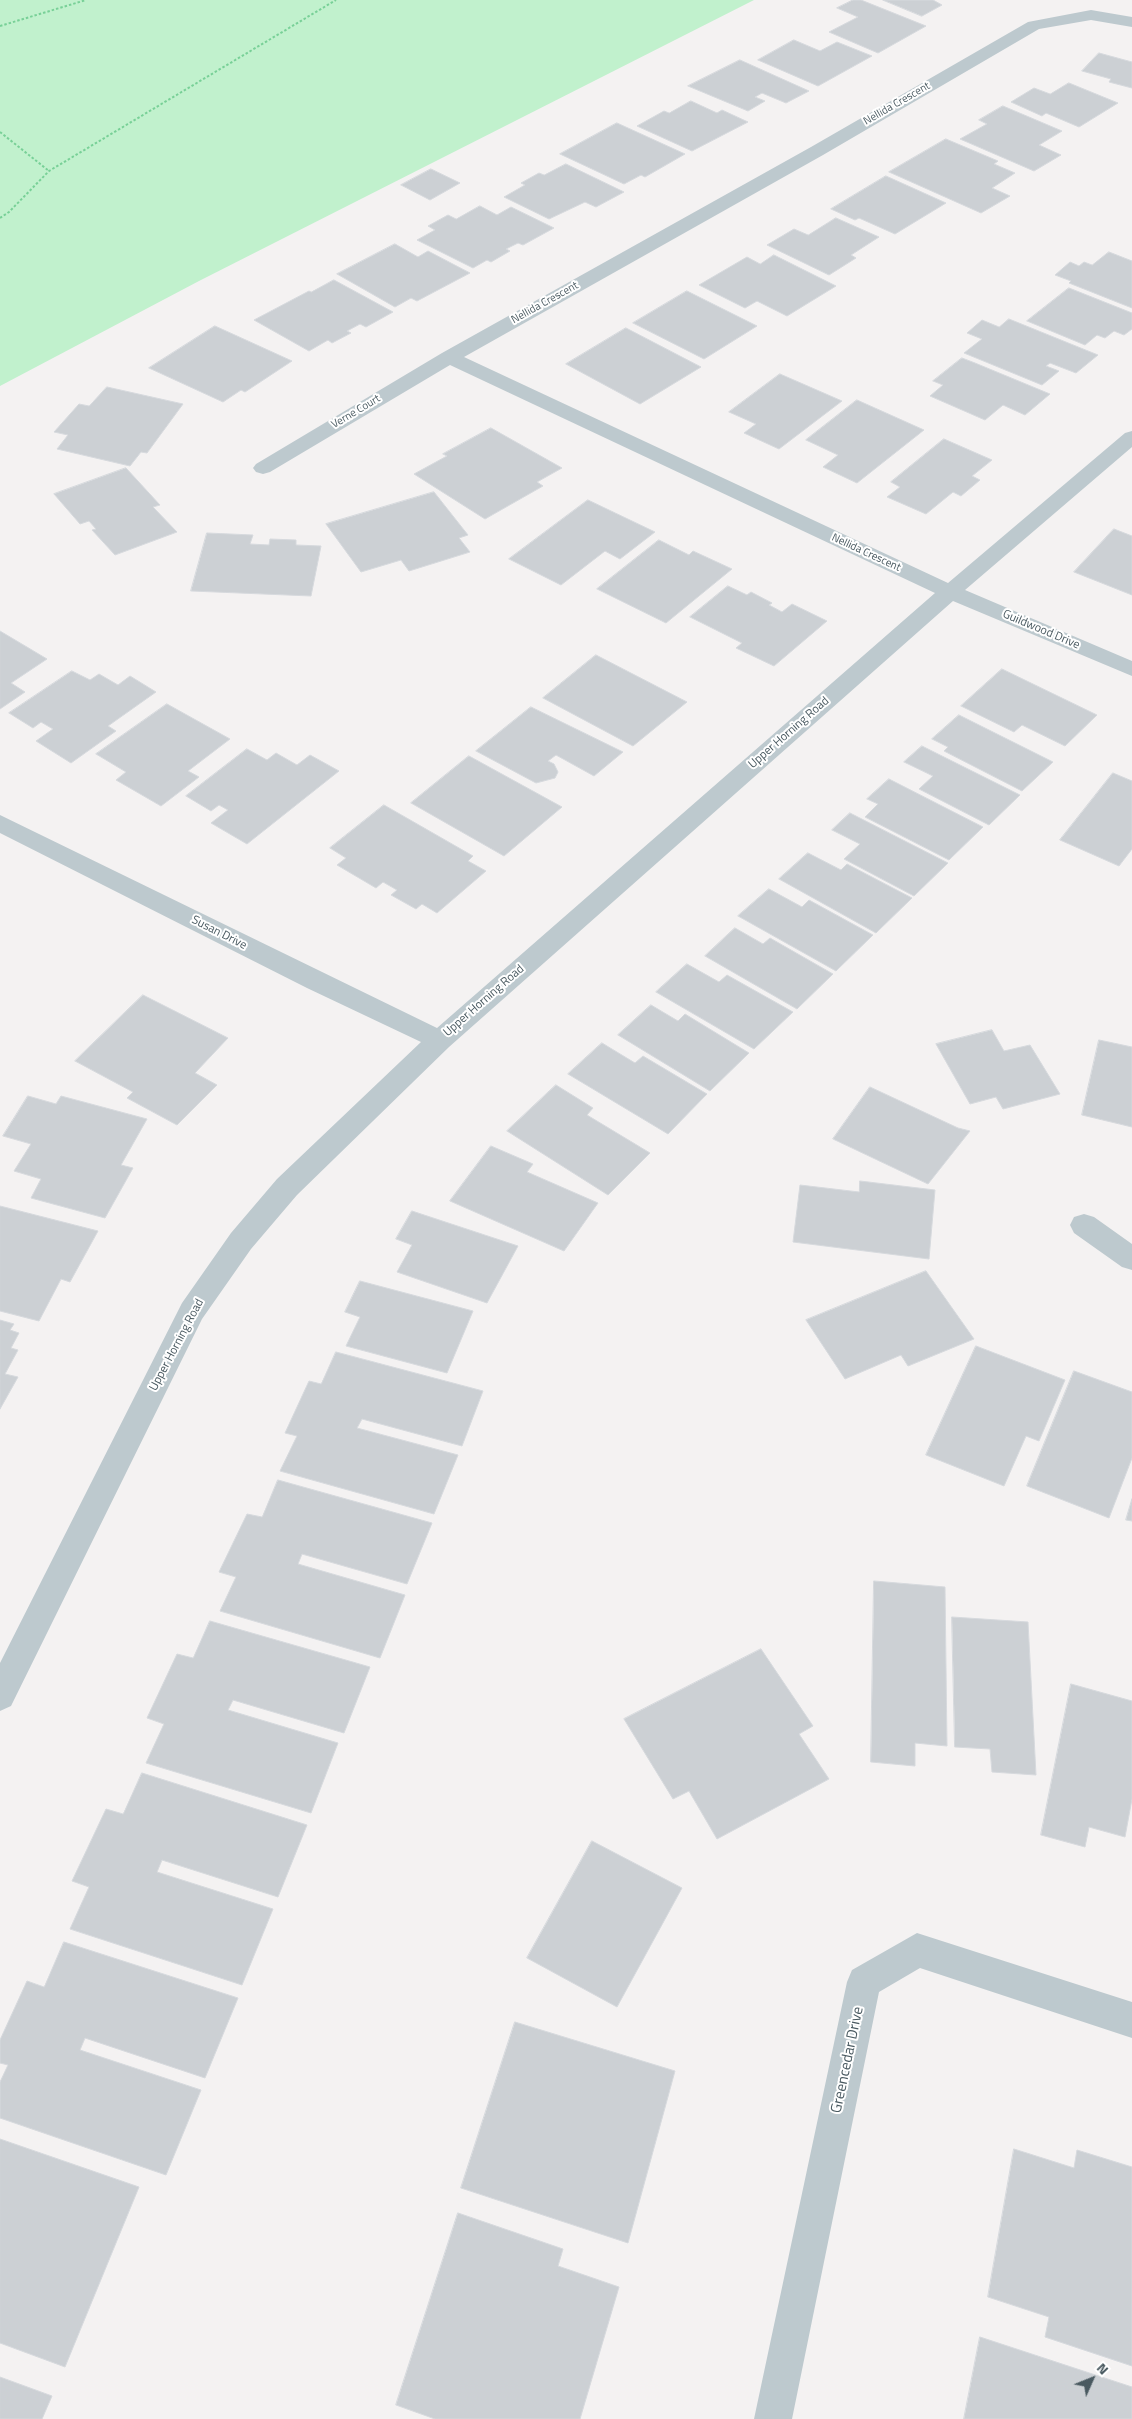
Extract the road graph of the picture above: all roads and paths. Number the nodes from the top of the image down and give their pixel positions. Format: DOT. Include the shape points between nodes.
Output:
graph roads {
  1 [pos="86,0"];
  2 [pos="336,0"];
  3 [pos="1132,22"];
  4 [pos="0,26"];
  5 [pos="0,132"];
  6 [pos="49,171"];
  7 [pos="0,218"];
  8 [pos="449,357"];
  9 [pos="1132,437"];
  10 [pos="263,468"];
  11 [pos="950,592"];
  12 [pos="1132,669"];
  13 [pos="0,822"];
  14 [pos="440,1040"];
  15 [pos="1084,1225"];
  16 [pos="1132,1259"];
  17 [pos="0,1696"];
  18 [pos="1132,2020"];
  19 [pos="773,2419"];
  1 -- 4 [label="path"];
  2 -- 6 [label="path"];
  3 -- 8 [label="street, Nellida Crescent" via="1091,15 1034,24 817,151"];
  5 -- 6 [label="path"];
  6 -- 7 [label="path"];
  8 -- 10 [label="street, Verne Court"];
  8 -- 11 [label="street, Nellida Crescent"];
  9 -- 11 [label="street, Upper Horning Road"];
  11 -- 12 [label="street, Guildwood Drive"];
  11 -- 14 [label="street, Upper Horning Road"];
  13 -- 14 [label="street, Susan Drive"];
  14 -- 17 [label="street, Upper Horning Road" via="287,1187 241,1241 192,1311"];
  15 -- 16 [label="street"];
  18 -- 19 [label="street, Greencedar Drive" via="917,1950 864,1982"];
}
